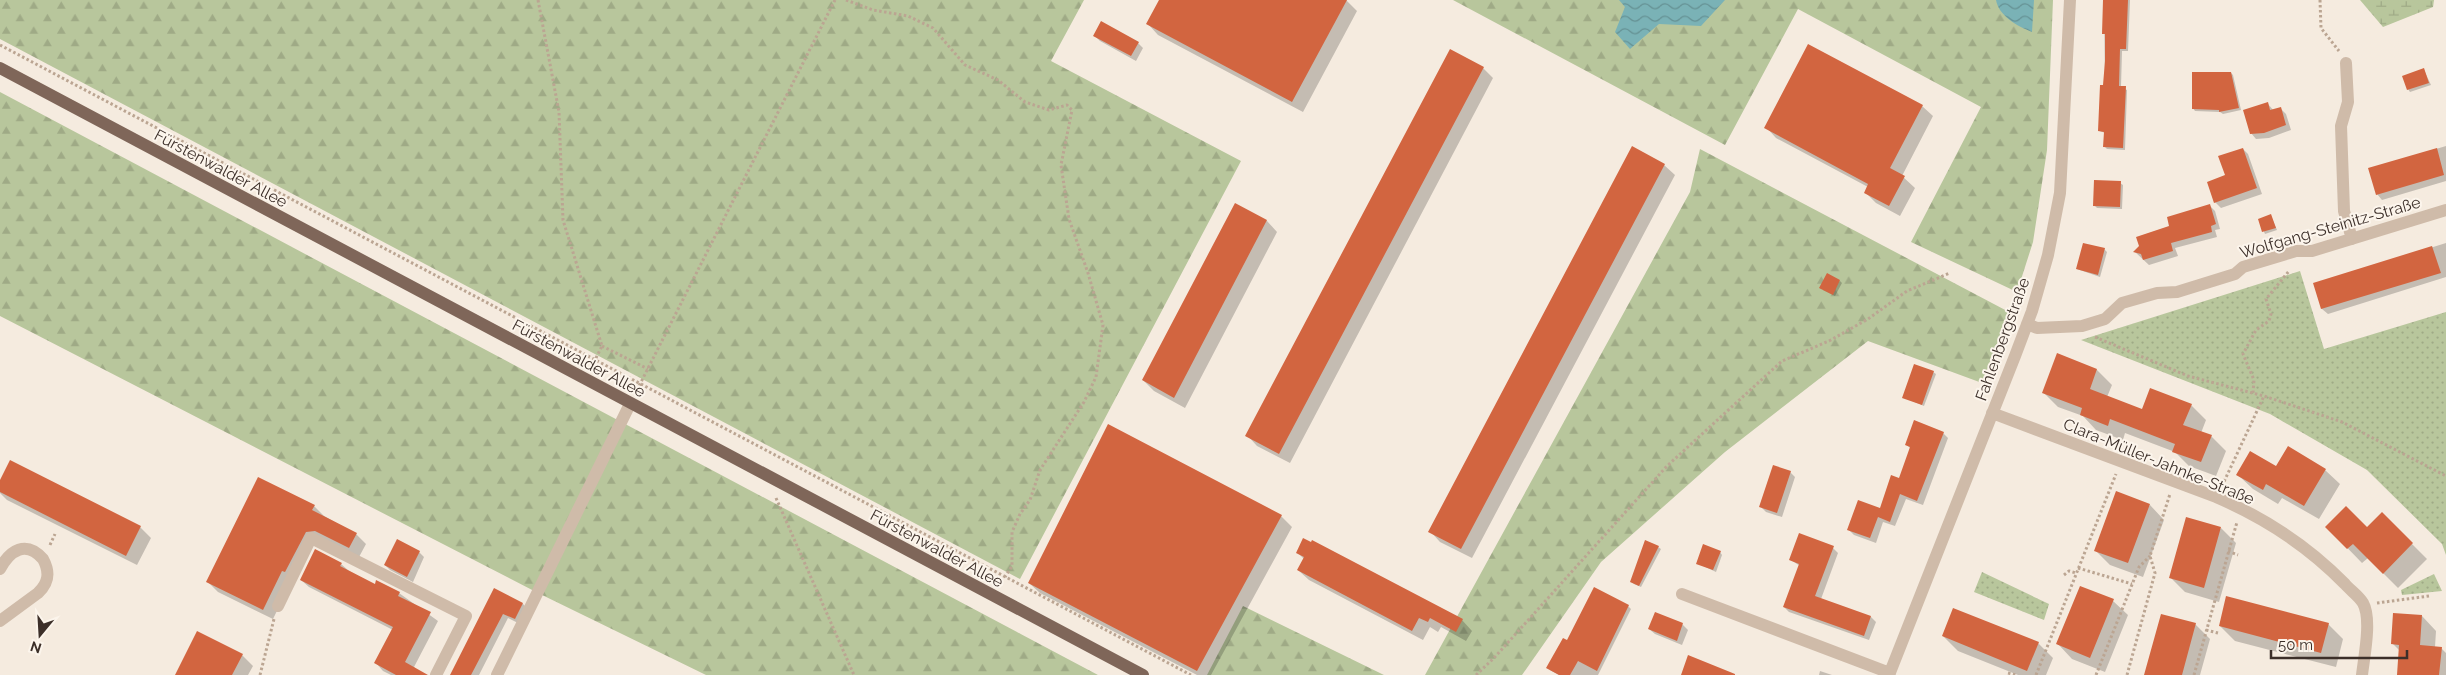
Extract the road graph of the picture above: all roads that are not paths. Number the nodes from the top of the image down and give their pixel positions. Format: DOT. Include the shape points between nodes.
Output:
graph roads {
  1 [pos="2070,0"];
  2 [pos="2346,63"];
  3 [pos="0,68"];
  4 [pos="2446,210"];
  5 [pos="2352,239"];
  6 [pos="2027,324"];
  7 [pos="630,404"];
  8 [pos="1992,413"];
  9 [pos="0,569"];
  10 [pos="1682,594"];
  11 [pos="278,606"];
  12 [pos="0,621"];
  13 [pos="1890,674"];
  14 [pos="436,675"];
  15 [pos="497,675"];
  16 [pos="1143,675"];
  17 [pos="2362,675"];
  1 -- 6 [label="street, Fahlenbergstraße" via="2060,193 2048,255"];
  2 -- 5 [label="street" via="2348,102 2341,126 2344,211"];
  3 -- 7 [label="main road, Fürstenwalder Allee"];
  4 -- 5 [label="street, Wolfgang-Steinitz-Straße"];
  5 -- 6 [label="street, Wolfgang-Steinitz-Straße" via="2312,251 2296,250 2177,292 2157,293 2122,303 2105,319 2082,326 2037,328"];
  6 -- 8 [label="street, Fahlenbergstraße"];
  7 -- 15 [label="street"];
  7 -- 16 [label="main road, Fürstenwalder Allee"];
  8 -- 13 [label="street, Fahlenbergstraße"];
  8 -- 17 [label="street, Clara-Müller-Jahnke-Straße" via="2216,497 2299,542 2334,572 2364,607 2367,616"];
  9 -- 12 [label="street" via="6,556 13,551 28,549 43,559 48,575 38,593"];
  10 -- 13 [label="street, Fahlenbergstraße"];
  11 -- 14 [label="street" via="311,538 466,616"];
}
